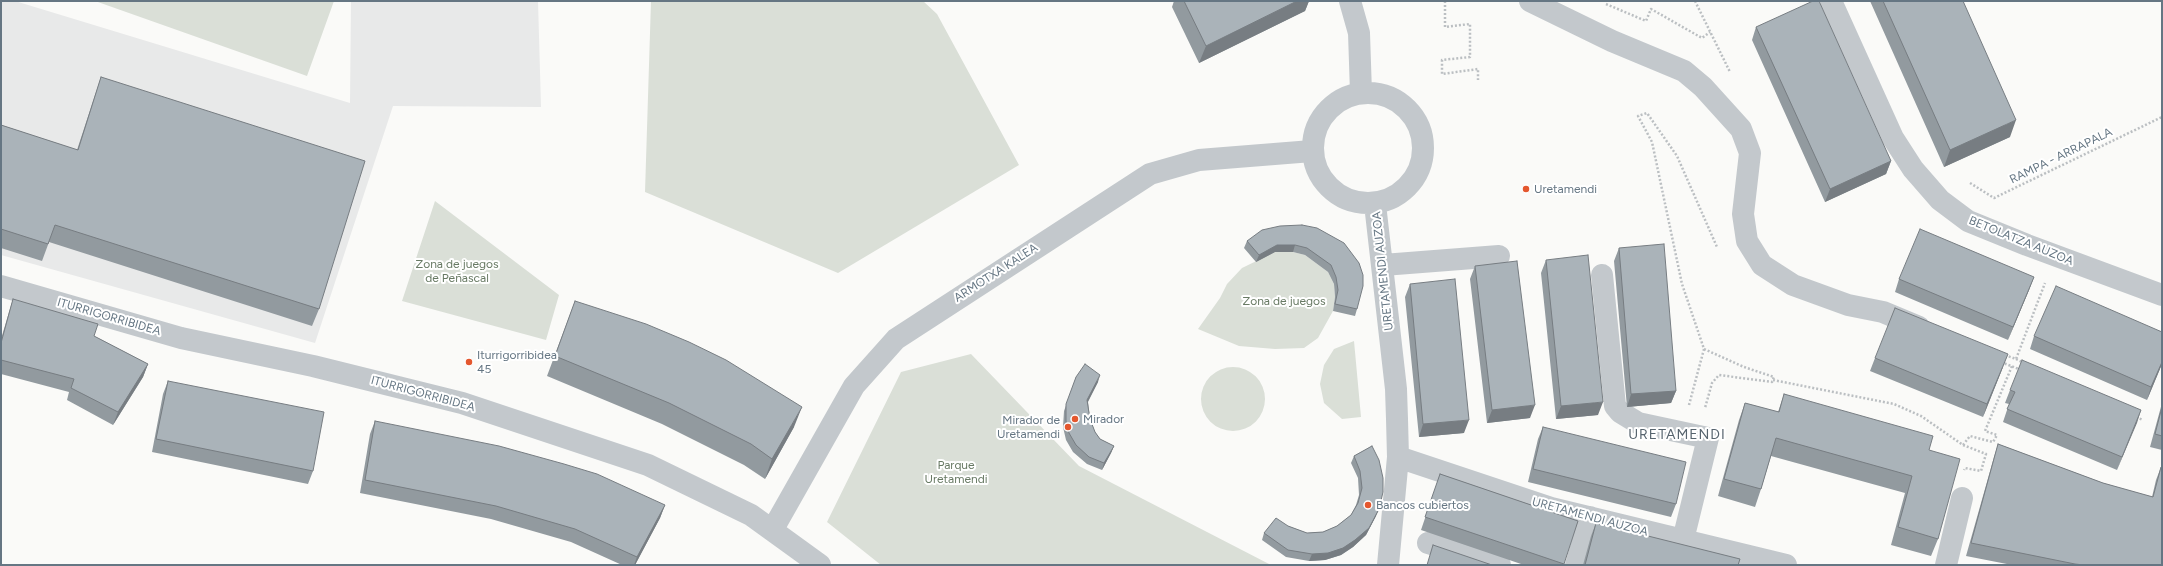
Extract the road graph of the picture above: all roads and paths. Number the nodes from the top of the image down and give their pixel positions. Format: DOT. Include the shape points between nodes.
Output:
graph roads {
  1 [pos="1350,1"];
  2 [pos="1445,1"];
  3 [pos="1530,1"];
  4 [pos="1599,1"];
  5 [pos="1695,1"];
  6 [pos="1833,2"];
  7 [pos="1710,32"];
  8 [pos="1733,79"];
  9 [pos="1478,80"];
  10 [pos="1361,93"];
  11 [pos="2162,117"];
  12 [pos="1312,151"];
  13 [pos="1970,183"];
  14 [pos="1375,204"];
  15 [pos="1718,249"];
  16 [pos="1499,256"];
  17 [pos="1383,265"];
  18 [pos="1602,275"];
  19 [pos="2040,280"];
  20 [pos="1,286"];
  21 [pos="2162,295"];
  22 [pos="1940,336"];
  23 [pos="1704,348"];
  24 [pos="2001,354"];
  25 [pos="2000,357"];
  26 [pos="2016,359"];
  27 [pos="2030,365"];
  28 [pos="2012,366"];
  29 [pos="2027,372"];
  30 [pos="1773,380"];
  31 [pos="1687,410"];
  32 [pos="2129,414"];
  33 [pos="2143,420"];
  34 [pos="1698,436"];
  35 [pos="1398,457"];
  36 [pos="1962,498"];
  37 [pos="1590,518"];
  38 [pos="773,529"];
  39 [pos="1683,540"];
  40 [pos="1428,543"];
  41 [pos="820,565"];
  42 [pos="1388,565"];
  43 [pos="1500,565"];
  44 [pos="1576,565"];
  45 [pos="1786,565"];
  46 [pos="1946,565"];
  1 -- 10 [label="street" via="1359,33"];
  2 -- 9 [label="path" via="1444,27 1470,24 1470,57 1442,60 1442,74 1478,69"];
  3 -- 22 [label="street" via="1684,71 1703,87 1741,130 1750,153 1743,214 1747,240 1762,265 1793,285 1848,305 1883,312"];
  4 -- 7 [label="path" via="1646,21 1651,9 1702,38"];
  5 -- 7 [label="path"];
  6 -- 21 [label="street, BETOLATZA AUZOA" via="1894,138 1913,169 1940,200 1968,221"];
  7 -- 8 [label="path"];
  10 -- 12 [label="street" via="1337,102 1323,115 1314,132"];
  10 -- 14 [label="street" via="1373,92 1391,97 1407,108 1418,123 1423,141 1423,160 1416,177 1403,191"];
  11 -- 13 [label="path, RAMPA - ARRAPALA" via="1994,198"];
  12 -- 14 [label="street" via="1316,168 1324,182 1336,194 1351,201"];
  12 -- 38 [label="street, ARMOTXA KALEA" via="1199,160 1150,174 896,339 854,386"];
  14 -- 17 [label="street, URETAMENDI AUZOA"];
  15 -- 23 [label="path" via="1677,156 1647,113 1638,116 1652,142 1682,284"];
  16 -- 17 [label="street"];
  17 -- 35 [label="street, URETAMENDI AUZOA" via="1396,389"];
  18 -- 34 [label="street" via="1615,406 1638,423"];
  19 -- 26 [label="path" via="2046,283"];
  20 -- 38 [label="street, ITURRIGORRIBIDEA" via="181,338 312,366 462,403 648,465 751,515"];
  23 -- 30 [label="path" via="1744,367 1774,377"];
  23 -- 31 [label="path"];
  24 -- 26 [label="path"];
  25 -- 28 [label="path" via="1998,361"];
  26 -- 27 [label="path"];
  28 -- 29 [label="path"];
  28 -- 30 [label="path" via="1985,431 1997,435 1993,442 1970,436 1964,445 1921,416 1894,404"];
  30 -- 34 [label="path" via="1772,382 1719,375 1712,383"];
  32 -- 33 [label="path"];
  34 -- 39 [label="street" via="1708,438"];
  35 -- 37 [label="street, URETAMENDI AUZOA" via="1551,508"];
  35 -- 42 [label="street, URETAMENDI AUZOA"];
  36 -- 46 [label="street"];
  37 -- 39 [label="street, URETAMENDI AUZOA"];
  37 -- 44 [label="street"];
  38 -- 41 [label="street, ITURRIGORRIBIDEA"];
  39 -- 45 [label="street, URETAMENDI AUZOA"];
  40 -- 43 [label="street"];
}
